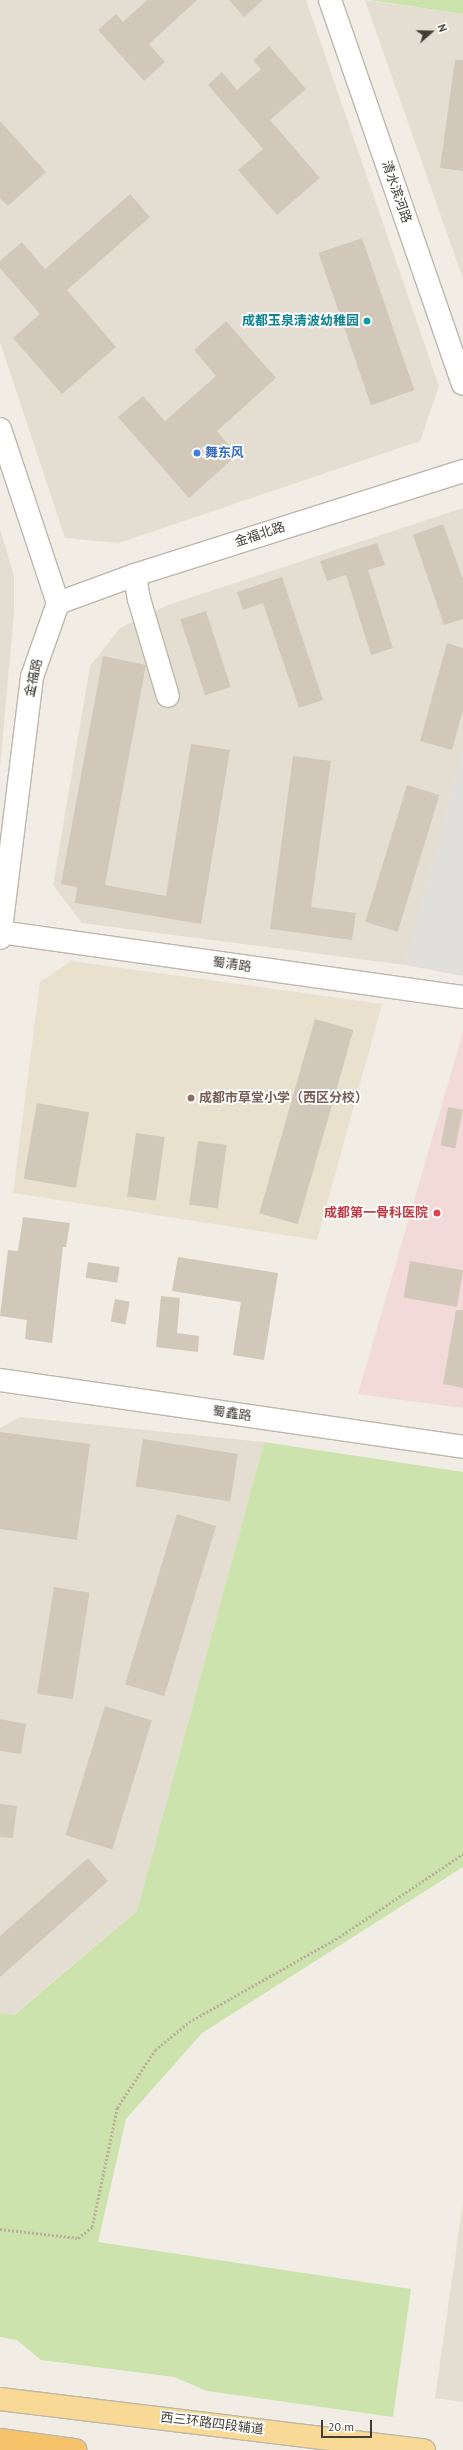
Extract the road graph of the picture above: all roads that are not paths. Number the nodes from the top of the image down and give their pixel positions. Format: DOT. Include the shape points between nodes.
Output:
graph roads {
  1 [pos="330,0"];
  2 [pos="463,384"];
  3 [pos="0,429"];
  4 [pos="463,471"];
  5 [pos="135,575"];
  6 [pos="58,603"];
  7 [pos="168,696"];
  8 [pos="0,934"];
  9 [pos="463,997"];
  10 [pos="0,1380"];
  11 [pos="463,1447"];
  12 [pos="0,2399"];
  13 [pos="0,2440"];
  14 [pos="74,2450"];
  15 [pos="424,2450"];
  1 -- 2 [label="street, 清水滨河路"];
  3 -- 6 [label="street"];
  4 -- 5 [label="street, 金福北路"];
  5 -- 6 [label="street, 金福北路"];
  5 -- 7 [label="street" via="139,599"];
  6 -- 8 [label="street, 金福路" via="32,677"];
  8 -- 9 [label="street, 蜀清路"];
  10 -- 11 [label="street, 蜀鑫路"];
  12 -- 15 [label="main road, 西三环路四段辅道"];
  13 -- 14 [label="highway"];
}
